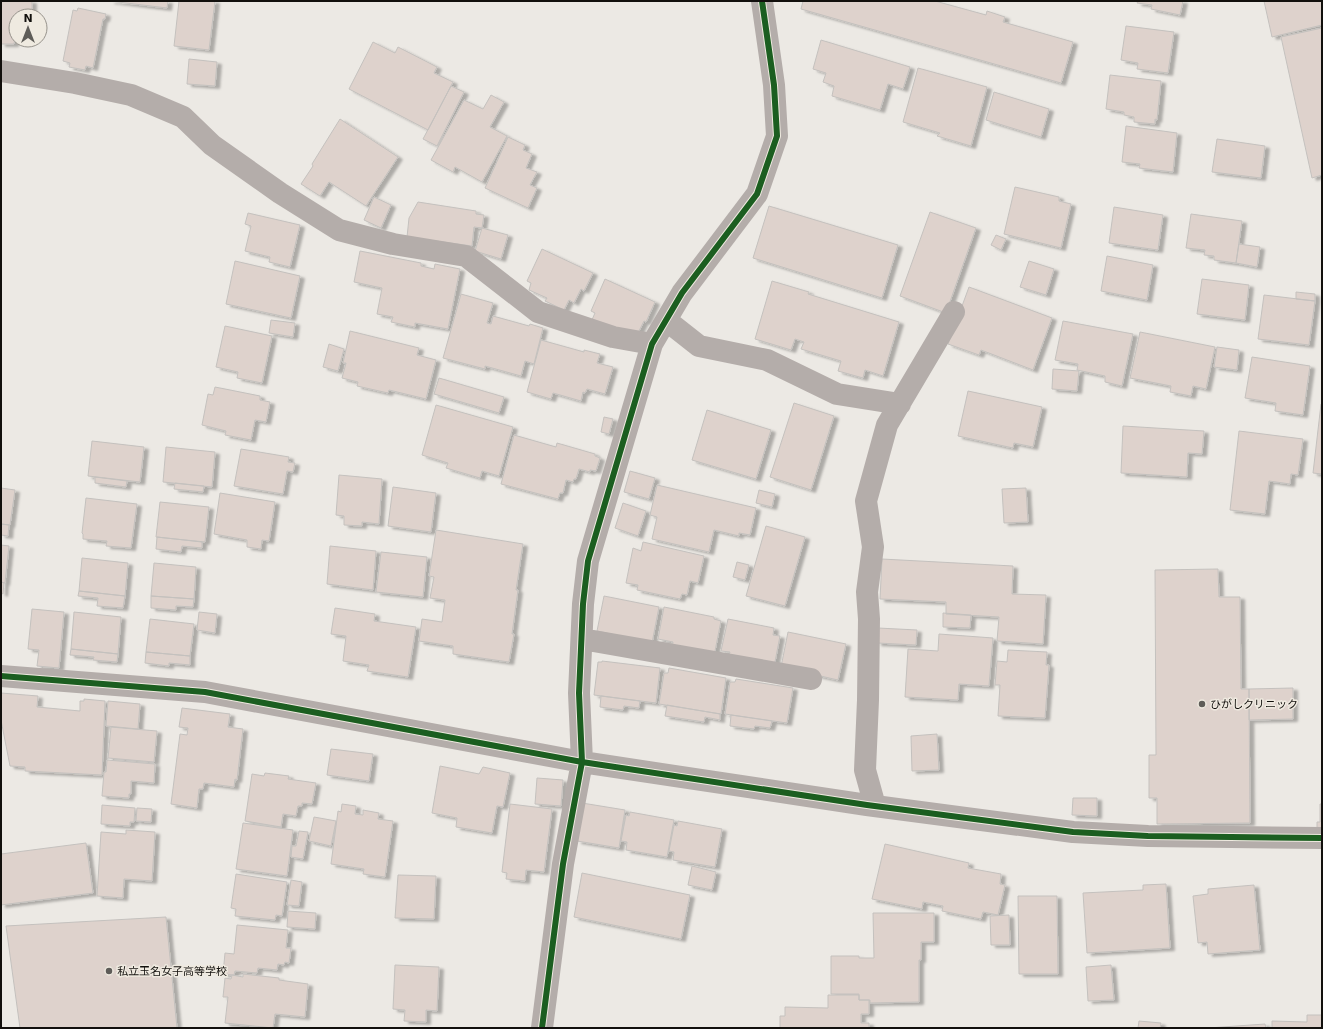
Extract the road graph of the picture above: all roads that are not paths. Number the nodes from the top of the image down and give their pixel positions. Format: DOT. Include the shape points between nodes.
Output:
graph roads {
  1 [pos="762,1"];
  2 [pos="1,71"];
  3 [pos="954,312"];
  4 [pos="666,320"];
  5 [pos="652,344"];
  6 [pos="900,404"];
  7 [pos="582,639"];
  8 [pos="1,676"];
  9 [pos="811,679"];
  10 [pos="582,762"];
  11 [pos="875,806"];
  12 [pos="1322,838"];
  13 [pos="542,1028"];
  1 -- 4 [label="street" via="774,85 777,136 757,194 682,293"];
  2 -- 5 [label="street" via="131,95 184,117 212,145 280,193 339,230 393,244 466,256 538,312 613,337"];
  3 -- 6 [label="street"];
  4 -- 5 [label="street"];
  4 -- 6 [label="street" via="699,346 767,360 837,394"];
  5 -- 7 [label="street" via="588,561"];
  6 -- 11 [label="street" via="887,425 866,501 873,547 867,592 868,700 864,770"];
  7 -- 9 [label="street"];
  7 -- 10 [label="street" via="579,693"];
  8 -- 10 [label="street" via="205,692"];
  10 -- 11 [label="street"];
  10 -- 13 [label="street" via="563,864"];
  11 -- 12 [label="street" via="1073,832 1148,836"];
}
